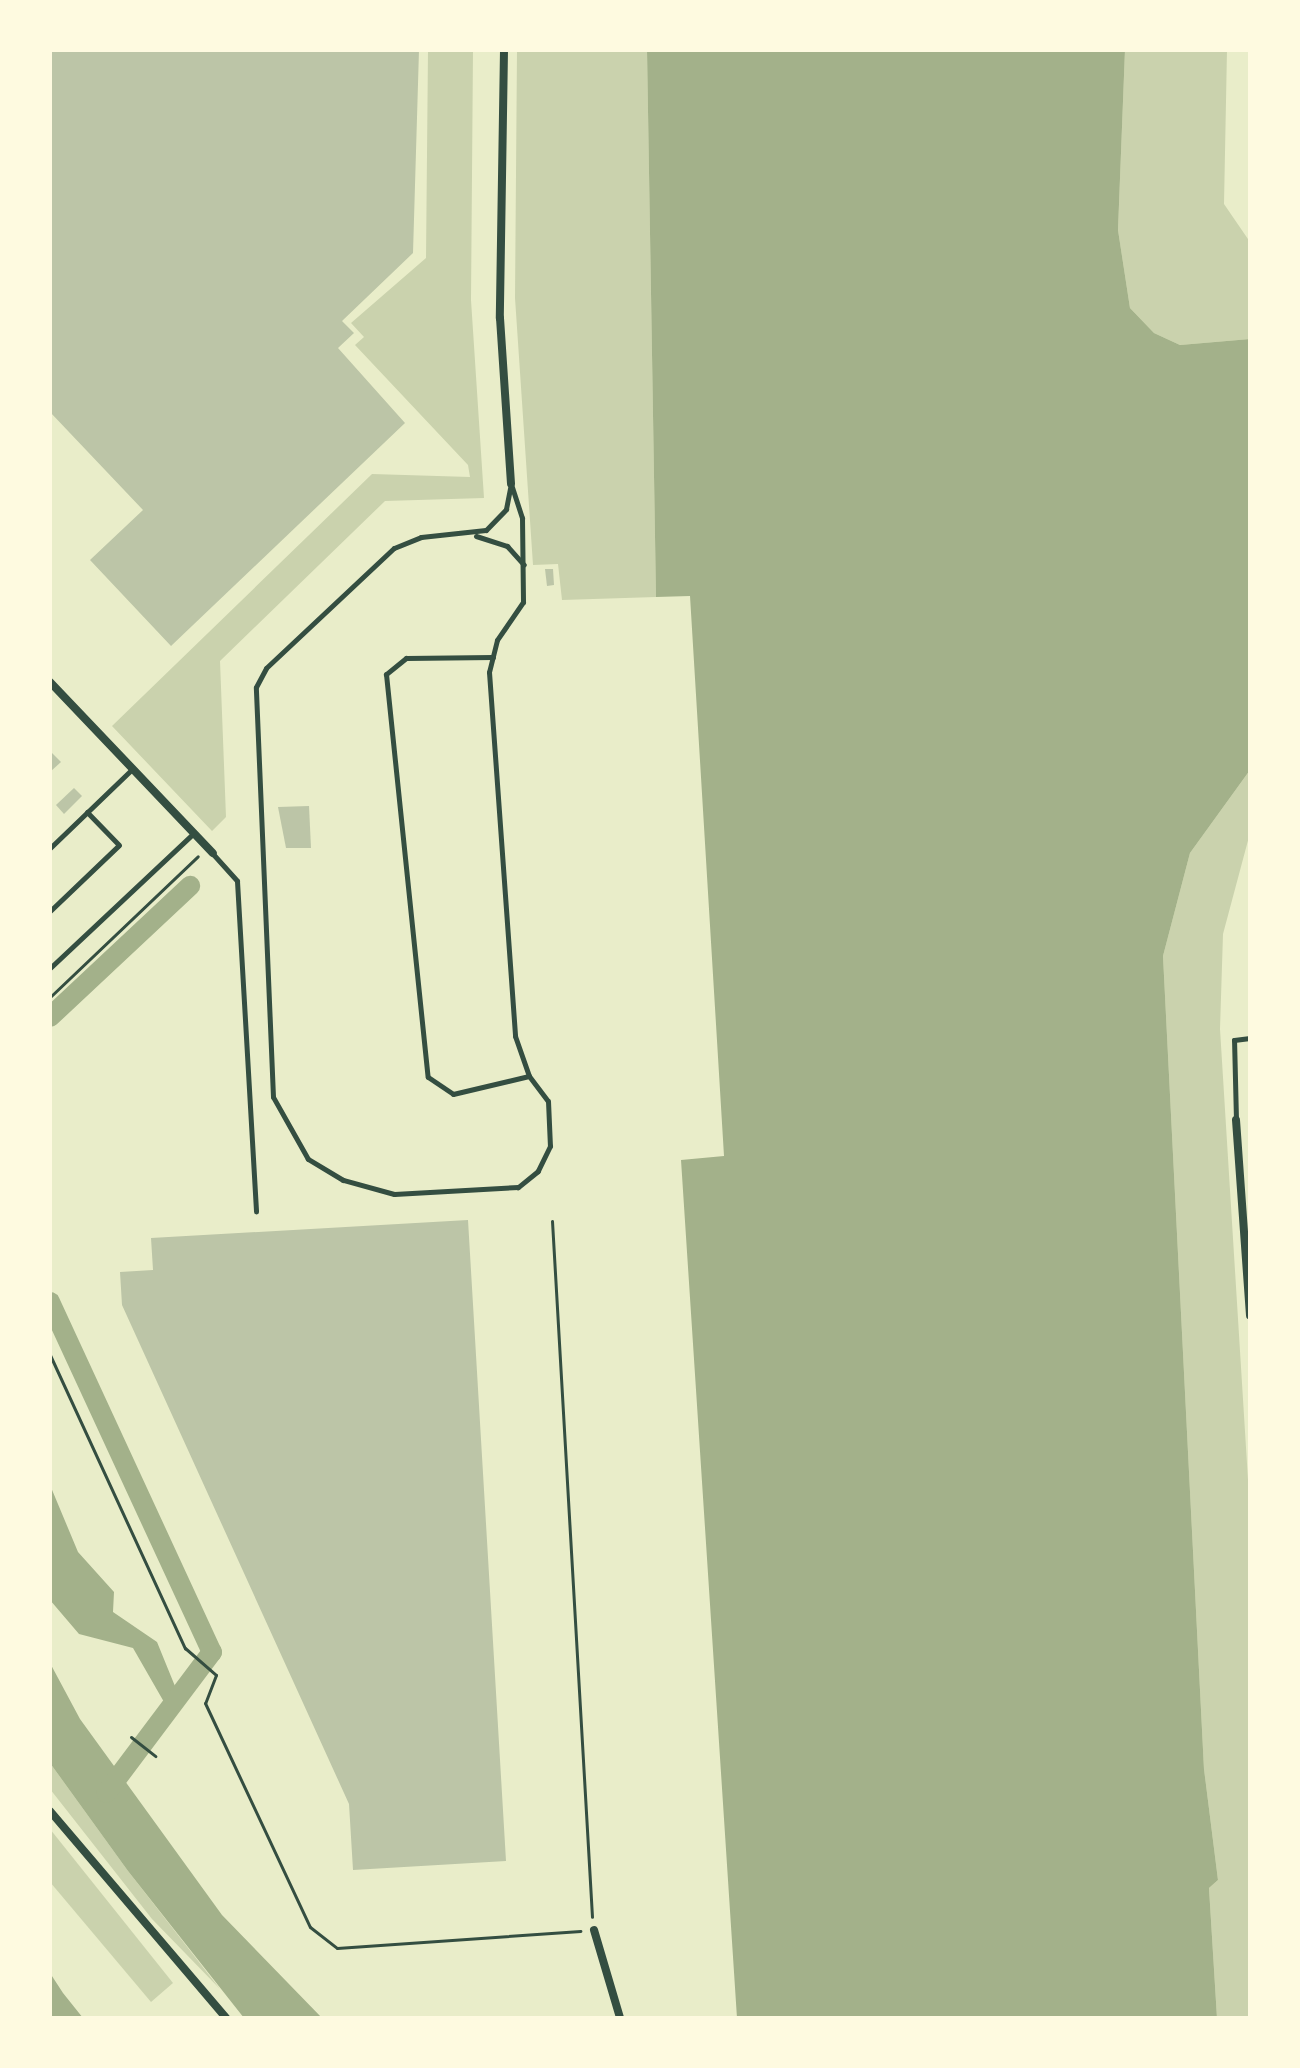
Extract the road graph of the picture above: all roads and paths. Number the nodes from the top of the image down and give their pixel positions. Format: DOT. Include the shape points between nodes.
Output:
graph roads {
  1 [pos="504,50"];
  2 [pos="511,484"];
  3 [pos="475,536"];
  4 [pos="524,566"];
  5 [pos="493,657"];
  6 [pos="50,682"];
  7 [pos="132,769"];
  8 [pos="87,812"];
  9 [pos="194,833"];
  10 [pos="50,848"];
  11 [pos="210,850"];
  12 [pos="50,911"];
  13 [pos="50,968"];
  14 [pos="50,997"];
  15 [pos="1250,1038"];
  16 [pos="529,1076"];
  17 [pos="1236,1120"];
  18 [pos="256,1211"];
  19 [pos="552,1221"];
  20 [pos="1250,1315"];
  21 [pos="50,1355"];
  22 [pos="131,1737"];
  23 [pos="155,1756"];
  24 [pos="50,1811"];
  25 [pos="594,1930"];
  26 [pos="226,2018"];
  27 [pos="620,2018"];
  1 -- 2 [label="street" via="500,318"];
  2 -- 3 [label="lane" via="506,509"];
  2 -- 4 [label="lane"];
  3 -- 4 [label="lane" via="507,546"];
  3 -- 16 [label="lane" via="405,541 260,676 273,1097 296,1146 322,1170 413,1196 518,1187 529,1179 550,1146 548,1101"];
  4 -- 5 [label="lane" via="523,602"];
  5 -- 16 [label="lane" via="515,1036"];
  5 -- 16 [label="lane" via="406,658 386,674 428,1077 453,1094"];
  6 -- 7 [label="street"];
  7 -- 8 [label="lane"];
  7 -- 9 [label="street"];
  8 -- 10 [label="lane"];
  8 -- 12 [label="lane" via="119,845"];
  9 -- 11 [label="street"];
  9 -- 13 [label="lane"];
  11 -- 14 [label="path"];
  11 -- 18 [label="lane" via="237,881"];
  15 -- 17 [label="lane" via="1234,1040"];
  17 -- 20 [label="street"];
  19 -- 25 [label="path"];
  21 -- 25 [label="path" via="193,1656 213,1672 205,1703 301,1912 321,1938 356,1947"];
  22 -- 23 [label="path"];
  24 -- 26 [label="street"];
  25 -- 27 [label="street"];
}
